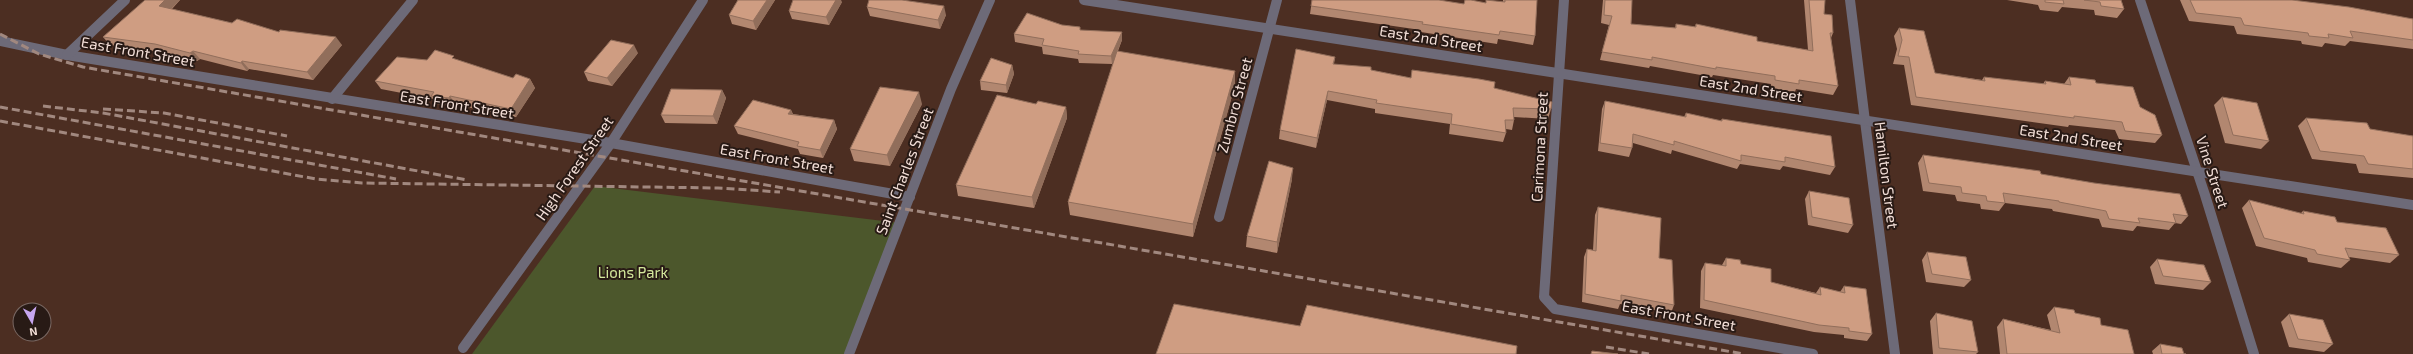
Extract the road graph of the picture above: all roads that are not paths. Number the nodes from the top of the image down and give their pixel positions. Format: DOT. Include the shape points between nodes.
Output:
graph roads {
  1 [pos="125,0"];
  2 [pos="413,0"];
  3 [pos="703,0"];
  4 [pos="990,0"];
  5 [pos="1084,0"];
  6 [pos="1277,0"];
  7 [pos="1564,0"];
  8 [pos="1850,0"];
  9 [pos="2140,0"];
  10 [pos="1269,28"];
  11 [pos="0,41"];
  12 [pos="67,55"];
  13 [pos="1558,73"];
  14 [pos="332,99"];
  15 [pos="1865,122"];
  16 [pos="612,143"];
  17 [pos="2198,172"];
  18 [pos="910,197"];
  19 [pos="2413,205"];
  20 [pos="1220,217"];
  21 [pos="1544,297"];
  22 [pos="463,348"];
  23 [pos="849,354"];
  24 [pos="1813,354"];
  25 [pos="1895,354"];
  26 [pos="2254,354"];
  1 -- 12 [label="street"];
  2 -- 14 [label="street"];
  3 -- 16 [label="street, High Forest Street"];
  4 -- 18 [label="street, Saint Charles Street"];
  5 -- 10 [label="street, East 2nd Street"];
  6 -- 10 [label="street, Zumbro Street"];
  7 -- 13 [label="street, Carimona Street"];
  8 -- 15 [label="street, Hamilton Street"];
  9 -- 17 [label="street, Vine Street"];
  10 -- 13 [label="street, East 2nd Street"];
  10 -- 20 [label="street, Zumbro Street"];
  11 -- 12 [label="street, East Front Street"];
  12 -- 14 [label="street, East Front Street"];
  13 -- 15 [label="street, East 2nd Street"];
  13 -- 21 [label="street, Carimona Street"];
  14 -- 16 [label="street, East Front Street"];
  15 -- 17 [label="street, East 2nd Street"];
  15 -- 25 [label="street, Hamilton Street"];
  16 -- 18 [label="street, East Front Street"];
  16 -- 22 [label="street, High Forest Street"];
  17 -- 19 [label="street, East 2nd Street"];
  17 -- 26 [label="street, Vine Street"];
  18 -- 23 [label="street, Saint Charles Street"];
  21 -- 24 [label="street, East Front Street" via="1555,309"];
}
